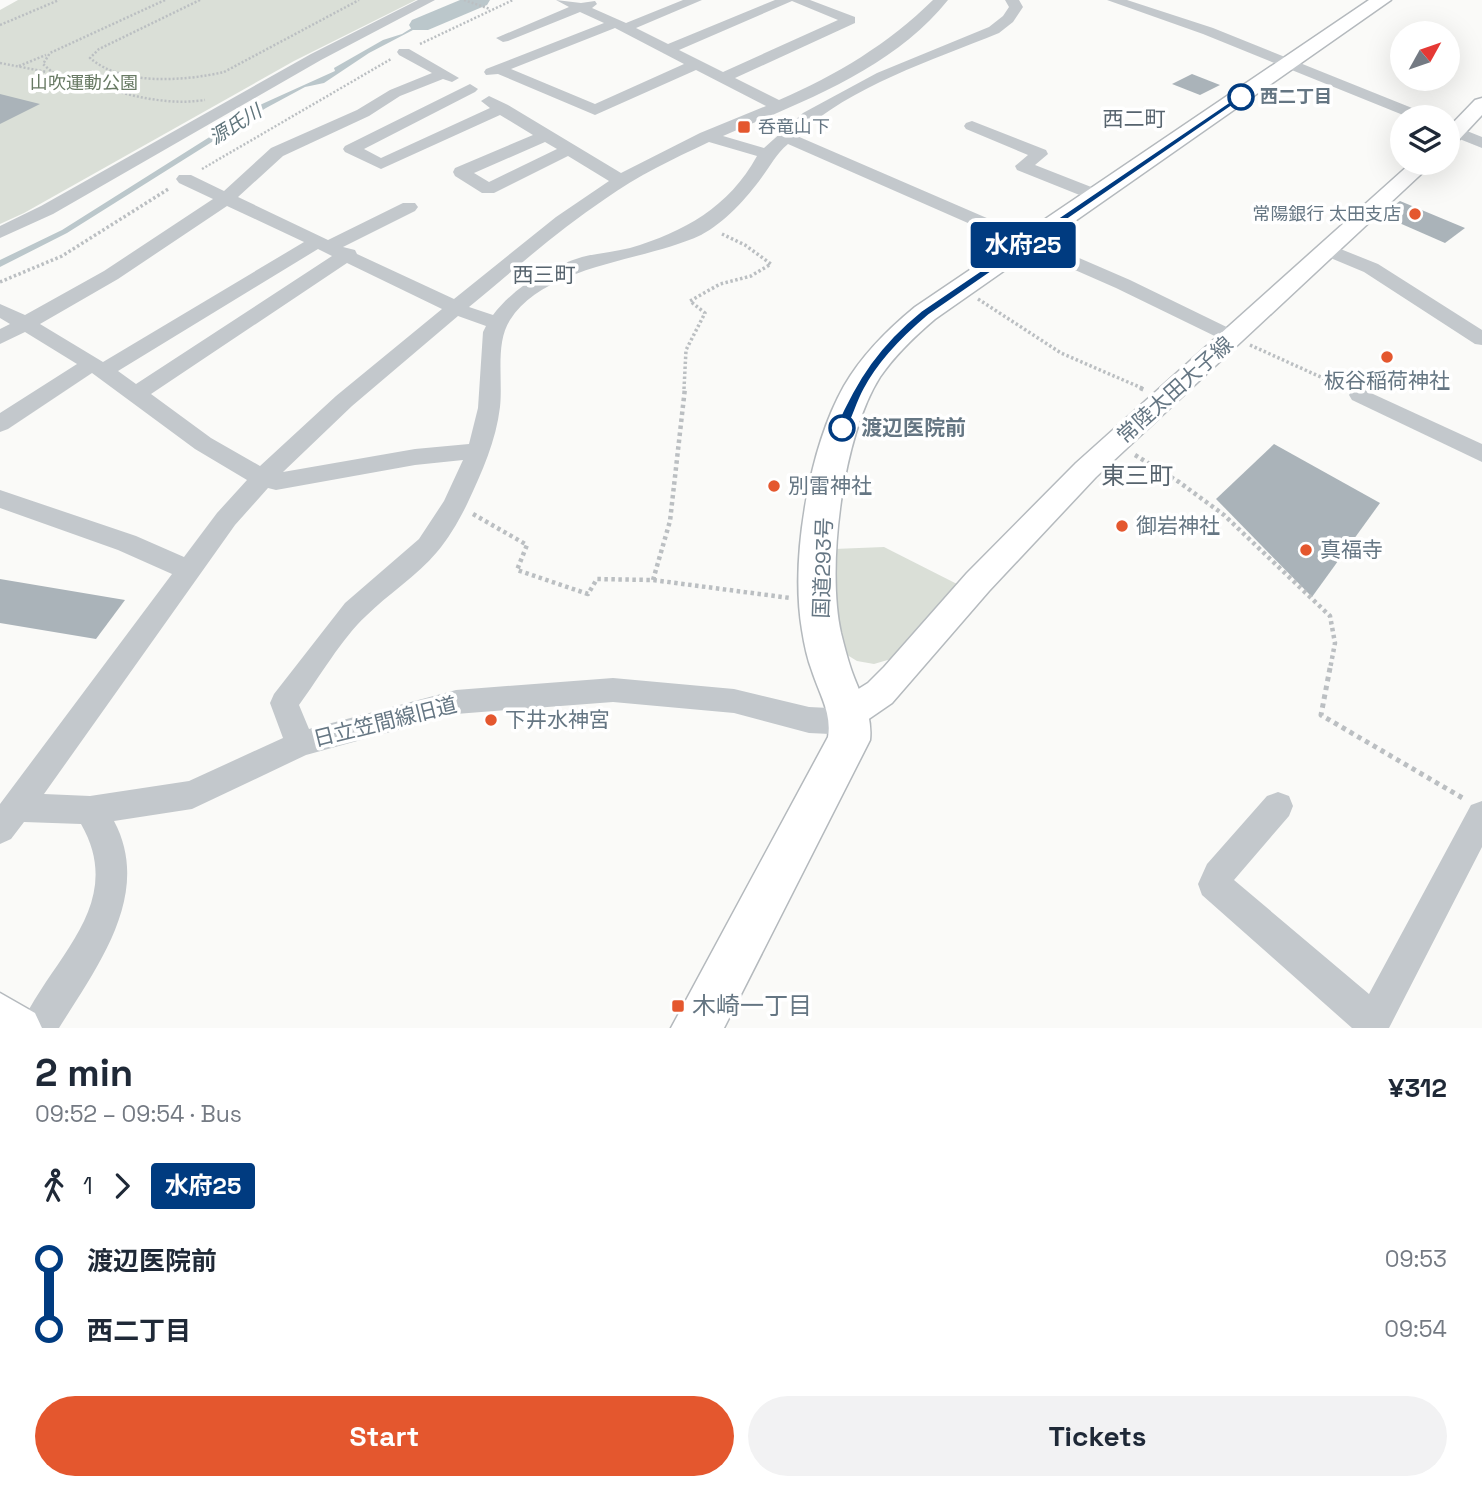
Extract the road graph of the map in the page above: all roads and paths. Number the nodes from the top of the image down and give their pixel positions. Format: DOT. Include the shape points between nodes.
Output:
graph roads {
  1 [pos="59,0"];
  2 [pos="165,0"];
  3 [pos="200,0"];
  4 [pos="359,0"];
  5 [pos="428,0"];
  6 [pos="464,0"];
  7 [pos="513,0"];
  8 [pos="563,0"];
  9 [pos="602,0"];
  10 [pos="695,0"];
  11 [pos="786,0"];
  12 [pos="798,0"];
  13 [pos="941,0"];
  14 [pos="1012,0"];
  15 [pos="1114,0"];
  16 [pos="1381,0"];
  17 [pos="582,7"];
  18 [pos="491,9"];
  19 [pos="0,25"];
  20 [pos="620,26"];
  21 [pos="503,38"];
  22 [pos="668,49"];
  23 [pos="404,52"];
  24 [pos="50,53"];
  25 [pos="1,64"];
  26 [pos="696,64"];
  27 [pos="1290,64"];
  28 [pos="16,67"];
  29 [pos="498,69"];
  30 [pos="52,72"];
  31 [pos="444,74"];
  32 [pos="723,78"];
  33 [pos="466,86"];
  34 [pos="208,99"];
  35 [pos="1482,104"];
  36 [pos="776,105"];
  37 [pos="1392,105"];
  38 [pos="502,108"];
  39 [pos="1460,124"];
  40 [pos="972,126"];
  41 [pos="546,135"];
  42 [pos="706,135"];
  43 [pos="786,136"];
  44 [pos="1460,136"];
  45 [pos="1482,143"];
  46 [pos="569,149"];
  47 [pos="767,154"];
  48 [pos="1410,175"];
  49 [pos="186,179"];
  50 [pos="621,180"];
  51 [pos="1098,196"];
  52 [pos="227,198"];
  53 [pos="409,207"];
  54 [pos="702,225"];
  55 [pos="0,233"];
  56 [pos="1027,242"];
  57 [pos="333,247"];
  58 [pos="1328,250"];
  59 [pos="0,282"];
  60 [pos="959,289"];
  61 [pos="455,308"];
  62 [pos="0,310"];
  63 [pos="499,323"];
  64 [pos="27,324"];
  65 [pos="0,338"];
  66 [pos="1234,338"];
  67 [pos="1482,339"];
  68 [pos="97,368"];
  69 [pos="136,394"];
  70 [pos="1360,395"];
  71 [pos="1156,396"];
  72 [pos="0,424"];
  73 [pos="1124,448"];
  74 [pos="480,451"];
  75 [pos="1482,454"];
  76 [pos="262,477"];
  77 [pos="0,499"];
  78 [pos="455,504"];
  79 [pos="190,571"];
  80 [pos="653,580"];
  81 [pos="819,601"];
  82 [pos="848,714"];
  83 [pos="300,744"];
  84 [pos="1279,806"];
  85 [pos="1476,809"];
  86 [pos="90,810"];
  87 [pos="7,818"];
  88 [pos="0,1015"];
  89 [pos="1372,1025"];
  90 [pos="20,1028"];
  91 [pos="38,1028"];
  92 [pos="697,1028"];
  1 -- 19 [label="path"];
  2 -- 24 [label="path"];
  3 -- 4 [label="path" via="99,49 90,58 98,65 147,79 205,77 224,72"];
  5 -- 55 [label="street"];
  6 -- 18 [label="path"];
  7 -- 18 [label="path"];
  8 -- 17 [label="street"];
  9 -- 17 [label="street"];
  10 -- 20 [label="street"];
  11 -- 22 [label="street"];
  12 -- 32 [label="street" via="850,20"];
  13 -- 36 [label="street" via="884,53"];
  14 -- 43 [label="street" via="1016,6 994,30 850,91"];
  15 -- 27 [label="street"];
  16 -- 27 [label="highway, 国道293号"];
  17 -- 20 [label="street"];
  17 -- 21 [label="street"];
  18 -- 23 [label="path"];
  20 -- 22 [label="street"];
  20 -- 29 [label="street"];
  22 -- 26 [label="street"];
  23 -- 31 [label="street"];
  23 -- 49 [label="path"];
  24 -- 28 [label="path"];
  24 -- 30 [label="path" via="43,64"];
  25 -- 28 [label="path"];
  26 -- 29 [label="street" via="595,110"];
  26 -- 32 [label="street"];
  27 -- 37 [label="street"];
  27 -- 51 [label="highway, 国道293号"];
  28 -- 30 [label="path"];
  29 -- 33 [label="street"];
  30 -- 34 [label="path" via="171,103"];
  31 -- 33 [label="street"];
  31 -- 52 [label="street" via="395,93 363,113 277,152"];
  32 -- 36 [label="street"];
  33 -- 38 [label="street"];
  33 -- 38 [label="street" via="351,149 381,164"];
  35 -- 39 [label="main road"];
  36 -- 42 [label="street"];
  38 -- 41 [label="street"];
  40 -- 51 [label="street" via="1040,154 1023,166"];
  41 -- 46 [label="street"];
  41 -- 46 [label="street" via="461,172 488,188"];
  42 -- 47 [label="street"];
  42 -- 50 [label="street"];
  43 -- 47 [label="street"];
  43 -- 56 [label="street"];
  44 -- 45 [label="street"];
  46 -- 50 [label="street"];
  47 -- 54 [label="street" via="738,194"];
  48 -- 58 [label="main road, 常陸太田大子線"];
  49 -- 52 [label="street"];
  49 -- 59 [label="path" via="62,256"];
  50 -- 61 [label="street"];
  51 -- 56 [label="highway, 国道293号"];
  52 -- 57 [label="street"];
  52 -- 64 [label="street"];
  53 -- 57 [label="street"];
  54 -- 63 [label="street" via="668,242 586,262 552,276 524,294"];
  54 -- 80 [label="path" via="745,245 771,264 690,301 705,313 686,350 670,521"];
  56 -- 60 [label="highway, 国道293号"];
  56 -- 66 [label="street"];
  57 -- 61 [label="street"];
  57 -- 68 [label="street"];
  57 -- 69 [label="street"];
  58 -- 66 [label="main road, 常陸太田大子線"];
  58 -- 67 [label="street" via="1371,268"];
  60 -- 71 [label="path" via="1061,353"];
  60 -- 81 [label="highway, 国道293号" via="899,335 859,388 831,467 823,516"];
  61 -- 63 [label="street"];
  61 -- 76 [label="street" via="303,436"];
  62 -- 64 [label="street"];
  63 -- 74 [label="street" via="494,332 489,408"];
  64 -- 65 [label="street"];
  64 -- 68 [label="street"];
  66 -- 70 [label="path"];
  66 -- 82 [label="main road, 常陸太田大子線" via="1060,495 896,677"];
  68 -- 69 [label="street"];
  68 -- 72 [label="street"];
  69 -- 76 [label="street" via="197,441"];
  70 -- 75 [label="street"];
  73 -- 85 [label="path" via="1224,515 1330,616 1335,643 1321,715"];
  74 -- 76 [label="street" via="415,457 275,482"];
  74 -- 78 [label="street"];
  76 -- 79 [label="street"];
  77 -- 79 [label="street" via="127,543"];
  78 -- 80 [label="path" via="527,545 517,570 588,594 597,579"];
  78 -- 83 [label="street" via="428,545 354,610 284,703"];
  79 -- 87 [label="street"];
  80 -- 81 [label="path"];
  81 -- 82 [label="highway, 国道293号" via="831,668"];
  82 -- 83 [label="street, 日立笠間線旧道" via="830,721 809,720 734,701 613,691 456,702"];
  82 -- 92 [label="highway, 国道293号" via="851,732 836,768"];
  83 -- 86 [label="street, 日立笠間線旧道" via="192,795"];
  84 -- 89 [label="street" via="1214,884"];
  85 -- 89 [label="street"];
  86 -- 87 [label="street, 日立笠間線旧道"];
  86 -- 91 [label="street" via="111,853 110,903 91,943"];
  88 -- 90 [label="main road"];
}
